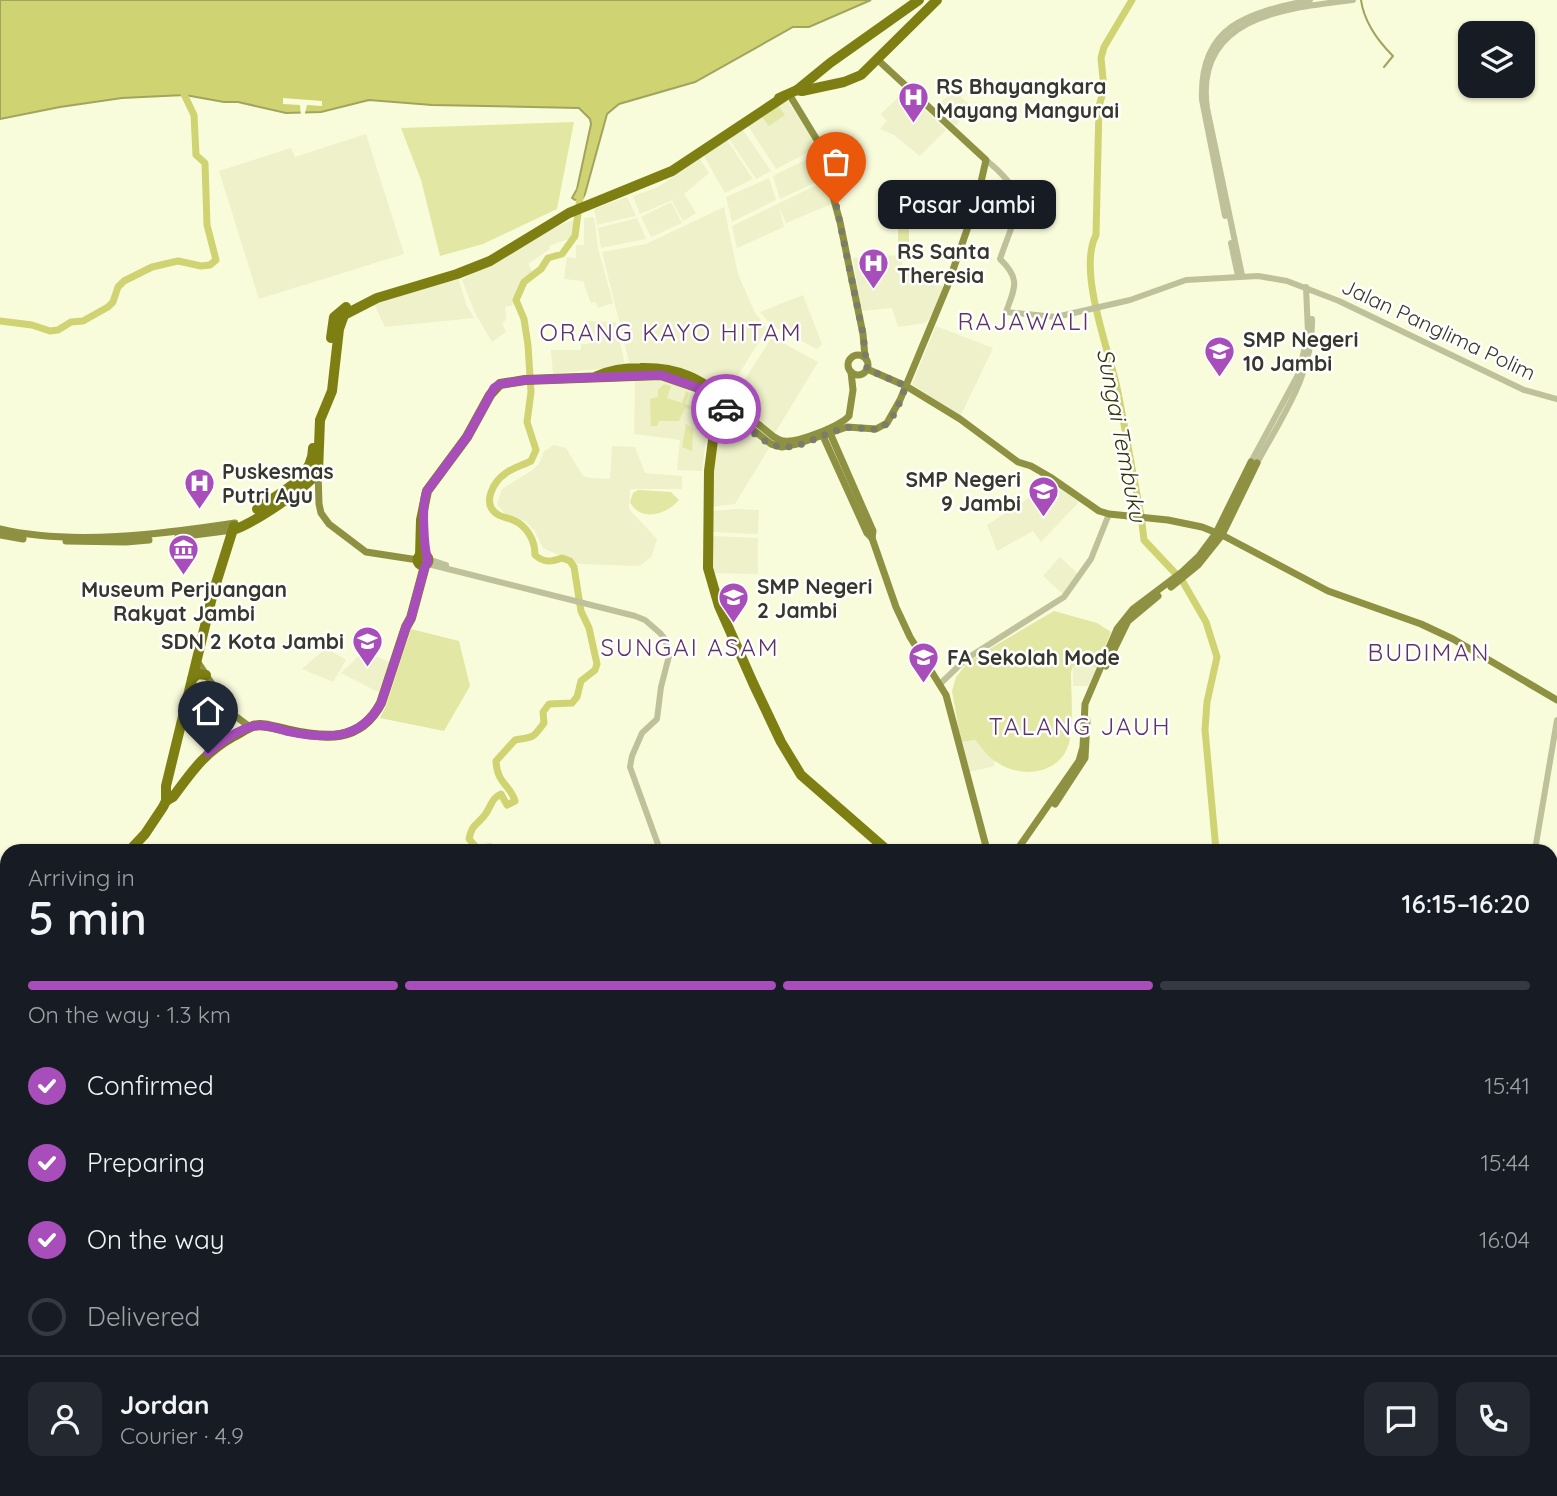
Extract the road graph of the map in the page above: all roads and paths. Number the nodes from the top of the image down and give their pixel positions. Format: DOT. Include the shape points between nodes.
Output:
graph roads {
  1 [pos="919,0"];
  2 [pos="937,0"];
  3 [pos="1310,0"];
  4 [pos="1353,0"];
  5 [pos="878,60"];
  6 [pos="791,93"];
  7 [pos="986,160"];
  8 [pos="1240,275"];
  9 [pos="1308,288"];
  10 [pos="860,356"];
  11 [pos="867,369"];
  12 [pos="851,372"];
  13 [pos="906,386"];
  14 [pos="1557,400"];
  15 [pos="726,404"];
  16 [pos="846,424"];
  17 [pos="827,435"];
  18 [pos="316,459"];
  19 [pos="1252,467"];
  20 [pos="318,472"];
  21 [pos="303,487"];
  22 [pos="319,494"];
  23 [pos="1109,514"];
  24 [pos="234,526"];
  25 [pos="0,532"];
  26 [pos="1219,534"];
  27 [pos="424,561"];
  28 [pos="197,661"];
  29 [pos="206,676"];
  30 [pos="1099,678"];
  31 [pos="192,679"];
  32 [pos="940,684"];
  33 [pos="1557,700"];
  34 [pos="1557,720"];
  35 [pos="250,727"];
  36 [pos="166,801"];
  37 [pos="1043,816"];
  38 [pos="135,844"];
  39 [pos="657,844"];
  40 [pos="873,844"];
  41 [pos="880,844"];
  42 [pos="985,844"];
  43 [pos="1022,844"];
  44 [pos="1026,844"];
  45 [pos="1536,844"];
  1 -- 6 [label="highway"];
  2 -- 5 [label="highway"];
  3 -- 8 [label="street" via="1233,25 1216,41 1205,64 1202,100"];
  4 -- 8 [label="street" via="1286,10 1243,25 1224,38 1211,60 1207,108"];
  5 -- 6 [label="highway" via="851,81"];
  5 -- 7 [label="main road"];
  6 -- 10 [label="main road" via="817,140 840,222 863,342 856,350"];
  6 -- 18 [label="highway" via="665,174 569,213 490,261 341,309 334,317 328,384 314,423"];
  7 -- 8 [label="street, Jalan Panglima Polim" via="1010,181 1017,198 1000,259 1014,277 1006,312 1056,317 1130,300 1186,280"];
  7 -- 13 [label="main road" via="962,248"];
  8 -- 9 [label="street, Jalan Panglima Polim"];
  9 -- 14 [label="street, Jalan Panglima Polim" via="1524,390"];
  9 -- 19 [label="street" via="1310,324 1300,382"];
  10 -- 11 [label="main road" via="868,360"];
  10 -- 12 [label="main road" via="849,360"];
  11 -- 12 [label="main road" via="860,375"];
  11 -- 13 [label="main road"];
  12 -- 16 [label="main road" via="852,408"];
  13 -- 16 [label="main road" via="882,427"];
  13 -- 23 [label="main road" via="1018,462"];
  15 -- 16 [label="main road" via="781,441"];
  15 -- 17 [label="main road" via="771,444 791,446"];
  15 -- 27 [label="highway" via="696,387 654,374 500,384 427,491"];
  15 -- 40 [label="highway" via="708,441 703,473 702,571 714,609 797,779"];
  15 -- 41 [label="highway" via="713,440 709,471 708,568 719,606 781,743 801,775"];
  16 -- 17 [label="main road"];
  17 -- 32 [label="main road" via="896,607"];
  18 -- 20 [label="highway"];
  18 -- 24 [label="highway" via="296,482"];
  19 -- 26 [label="main road"];
  20 -- 21 [label="highway"];
  20 -- 22 [label="main road"];
  21 -- 22 [label="main road" via="314,487"];
  21 -- 24 [label="highway"];
  22 -- 27 [label="main road" via="324,518 366,552"];
  23 -- 26 [label="main road" via="1202,527"];
  23 -- 32 [label="street" via="1091,559 1064,597 966,659"];
  24 -- 25 [label="main road" via="83,539"];
  24 -- 28 [label="highway"];
  26 -- 30 [label="main road" via="1198,565 1128,621"];
  26 -- 30 [label="main road" via="1191,564 1122,621"];
  26 -- 33 [label="main road" via="1328,591 1453,639"];
  27 -- 35 [label="highway" via="411,618 375,714 355,732 338,735"];
  27 -- 39 [label="street" via="624,613 645,620 660,633 669,649 658,716 642,733 630,767"];
  28 -- 29 [label="main road"];
  28 -- 31 [label="highway"];
  29 -- 31 [label="highway" via="198,674"];
  29 -- 35 [label="main road" via="230,712"];
  30 -- 37 [label="main road" via="1088,711 1086,758"];
  31 -- 36 [label="highway"];
  32 -- 42 [label="main road"];
  34 -- 45 [label="street"];
  35 -- 36 [label="highway" via="208,753"];
  36 -- 38 [label="highway"];
  37 -- 43 [label="main road"];
  37 -- 44 [label="main road"];
}
